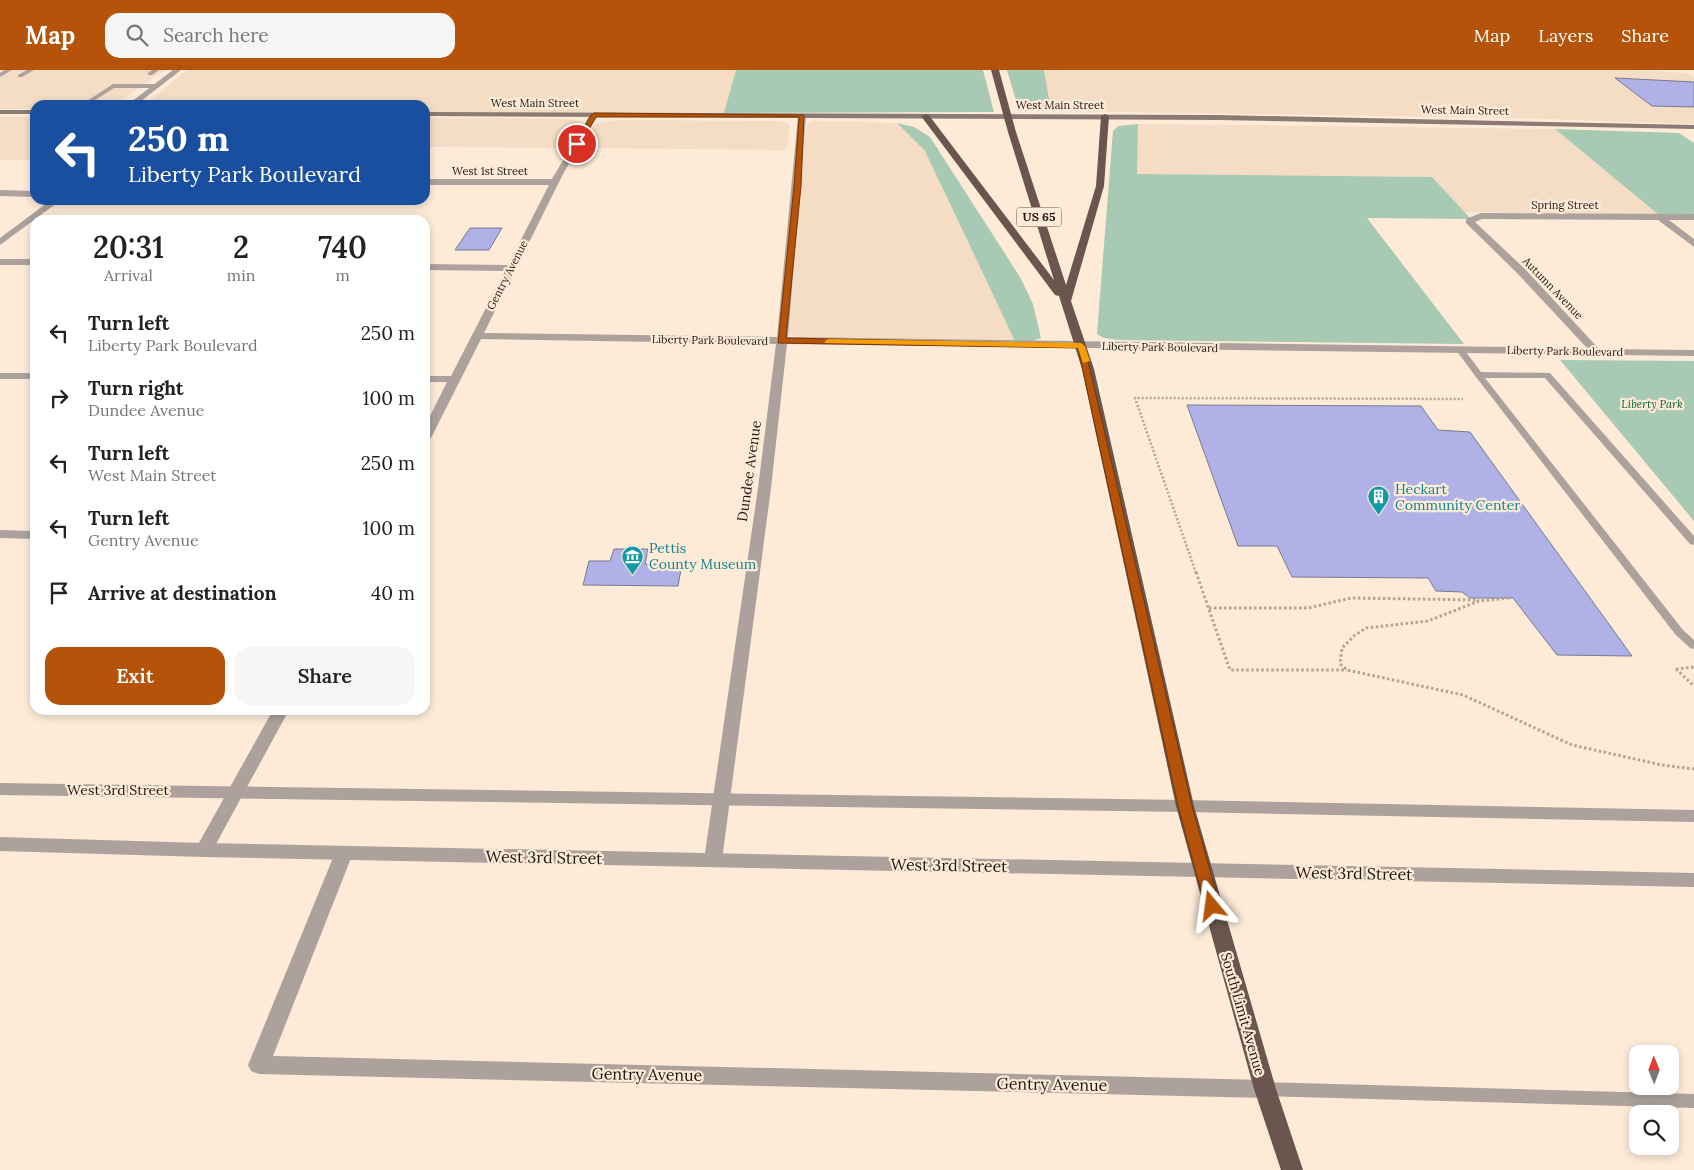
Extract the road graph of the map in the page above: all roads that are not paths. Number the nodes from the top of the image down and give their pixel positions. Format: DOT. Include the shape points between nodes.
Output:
graph roads {
  1 [pos="9,70"];
  2 [pos="31,70"];
  3 [pos="156,70"];
  4 [pos="177,70"];
  5 [pos="995,70"];
  6 [pos="150,74"];
  7 [pos="0,75"];
  8 [pos="20,76"];
  9 [pos="157,86"];
  10 [pos="91,100"];
  11 [pos="138,100"];
  12 [pos="0,112"];
  13 [pos="30,112"];
  14 [pos="430,114"];
  15 [pos="594,115"];
  16 [pos="802,116"];
  17 [pos="925,116"];
  18 [pos="1104,116"];
  19 [pos="1694,127"];
  20 [pos="430,182"];
  21 [pos="555,182"];
  22 [pos="0,194"];
  23 [pos="30,194"];
  24 [pos="50,205"];
  25 [pos="37,215"];
  26 [pos="1660,217"];
  27 [pos="1694,217"];
  28 [pos="30,220"];
  29 [pos="0,242"];
  30 [pos="1490,242"];
  31 [pos="1694,244"];
  32 [pos="0,262"];
  33 [pos="30,262"];
  34 [pos="430,267"];
  35 [pos="511,268"];
  36 [pos="1066,302"];
  37 [pos="476,336"];
  38 [pos="781,341"];
  39 [pos="1081,346"];
  40 [pos="1460,350"];
  41 [pos="1596,352"];
  42 [pos="1694,353"];
  43 [pos="1479,375"];
  44 [pos="0,376"];
  45 [pos="30,376"];
  46 [pos="430,379"];
  47 [pos="455,379"];
  48 [pos="430,428"];
  49 [pos="0,534"];
  50 [pos="30,535"];
  51 [pos="1694,542"];
  52 [pos="1679,632"];
  53 [pos="1694,636"];
  54 [pos="1694,646"];
  55 [pos="278,715"];
  56 [pos="0,789"];
  57 [pos="236,791"];
  58 [pos="722,800"];
  59 [pos="1185,806"];
  60 [pos="1694,816"];
  61 [pos="0,844"];
  62 [pos="204,850"];
  63 [pos="344,853"];
  64 [pos="713,860"];
  65 [pos="1202,870"];
  66 [pos="1694,880"];
  67 [pos="1264,1089"];
  68 [pos="1694,1101"];
  69 [pos="1292,1170"];
  1 -- 7 [label="lane"];
  2 -- 8 [label="lane"];
  3 -- 6 [label="lane"];
  4 -- 9 [label="street"];
  5 -- 36 [label="highway, US 65"];
  9 -- 10 [label="lane" via="112,86"];
  9 -- 11 [label="street"];
  12 -- 13 [label="main road"];
  14 -- 15 [label="main road, West Main Street"];
  15 -- 16 [label="main road, West Main Street"];
  15 -- 21 [label="street, Gentry Avenue"];
  16 -- 17 [label="main road, West Main Street"];
  16 -- 38 [label="street, Dundee Avenue" via="798,186"];
  17 -- 18 [label="main road, West Main Street"];
  17 -- 36 [label="highway"];
  18 -- 19 [label="main road, West Main Street"];
  18 -- 36 [label="highway" via="1100,186"];
  20 -- 21 [label="street, West 1st Street"];
  21 -- 35 [label="street, Gentry Avenue"];
  22 -- 23 [label="street"];
  24 -- 25 [label="street"];
  26 -- 27 [label="street, Spring Street"];
  26 -- 30 [label="street, Spring Street" via="1471,218 1469,222"];
  26 -- 31 [label="street"];
  28 -- 29 [label="street"];
  30 -- 41 [label="street, Autumn Avenue"];
  32 -- 33 [label="street"];
  34 -- 35 [label="street"];
  35 -- 37 [label="street, Gentry Avenue"];
  36 -- 39 [label="highway, South Limit Avenue / US 65"];
  37 -- 38 [label="street, Liberty Park Boulevard"];
  37 -- 47 [label="street, Gentry Avenue"];
  38 -- 39 [label="street, Liberty Park Boulevard"];
  38 -- 58 [label="street, Dundee Avenue"];
  39 -- 40 [label="street, Liberty Park Boulevard"];
  39 -- 59 [label="highway, South Limit Avenue / US 65"];
  40 -- 41 [label="street, Liberty Park Boulevard"];
  40 -- 43 [label="lane"];
  41 -- 42 [label="street, Liberty Park Boulevard"];
  43 -- 51 [label="lane" via="1547,374"];
  43 -- 52 [label="lane"];
  44 -- 45 [label="street"];
  46 -- 47 [label="street"];
  47 -- 48 [label="street, Gentry Avenue"];
  49 -- 50 [label="street"];
  52 -- 53 [label="lane"];
  52 -- 54 [label="lane"];
  55 -- 57 [label="street"];
  56 -- 57 [label="street, West 3rd Street"];
  57 -- 58 [label="street, West 3rd Street"];
  57 -- 62 [label="street"];
  58 -- 59 [label="street, West 3rd Street"];
  58 -- 64 [label="street, Dundee Avenue"];
  59 -- 60 [label="street, West 3rd Street"];
  59 -- 65 [label="highway, South Limit Avenue / US 65"];
  61 -- 62 [label="street, West 3rd Street"];
  62 -- 63 [label="street, West 3rd Street"];
  63 -- 64 [label="street, West 3rd Street"];
  63 -- 67 [label="street, Gentry Avenue" via="258,1065"];
  64 -- 65 [label="street, West 3rd Street"];
  65 -- 66 [label="street, West 3rd Street"];
  65 -- 67 [label="highway, South Limit Avenue / US 65"];
  67 -- 68 [label="lane"];
  67 -- 69 [label="highway, South Limit Avenue / US 65"];
}
